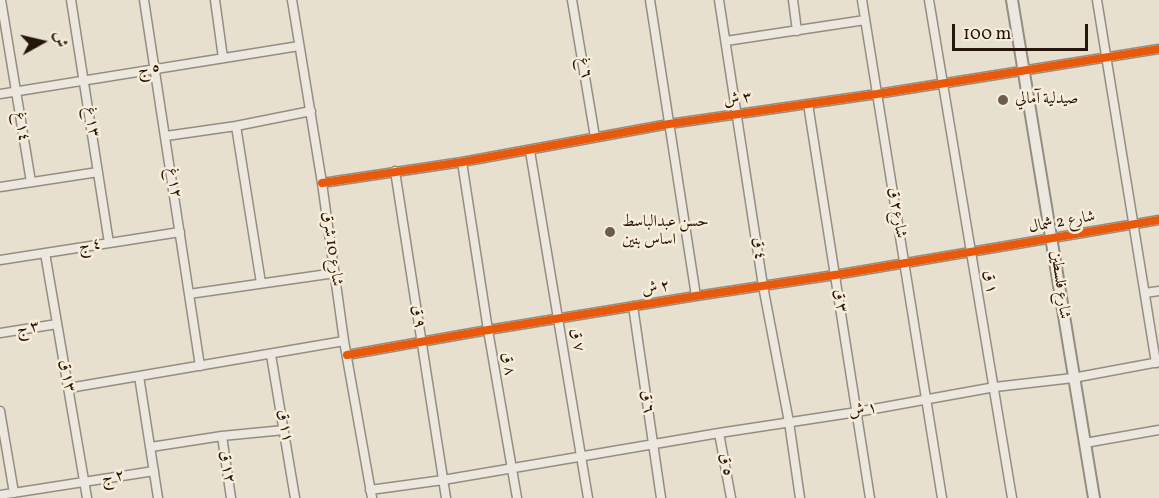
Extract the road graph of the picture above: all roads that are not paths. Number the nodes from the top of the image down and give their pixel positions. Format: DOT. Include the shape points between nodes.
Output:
graph roads {
  1 [pos="1,0"];
  2 [pos="71,0"];
  3 [pos="144,0"];
  4 [pos="215,0"];
  5 [pos="292,0"];
  6 [pos="572,0"];
  7 [pos="650,0"];
  8 [pos="719,0"];
  9 [pos="793,0"];
  10 [pos="862,0"];
  11 [pos="929,0"];
  12 [pos="1012,0"];
  13 [pos="1097,0"];
  14 [pos="865,20"];
  15 [pos="797,31"];
  16 [pos="726,41"];
  17 [pos="299,46"];
  18 [pos="1159,49"];
  19 [pos="1106,56"];
  20 [pos="223,58"];
  21 [pos="154,69"];
  22 [pos="1024,70"];
  23 [pos="84,80"];
  24 [pos="943,83"];
  25 [pos="15,92"];
  26 [pos="0,94"];
  27 [pos="877,94"];
  28 [pos="808,104"];
  29 [pos="311,111"];
  30 [pos="737,114"];
  31 [pos="669,124"];
  32 [pos="236,126"];
  33 [pos="166,136"];
  34 [pos="596,137"];
  35 [pos="530,151"];
  36 [pos="462,162"];
  37 [pos="395,171"];
  38 [pos="98,172"];
  39 [pos="31,182"];
  40 [pos="322,183"];
  41 [pos="0,186"];
  42 [pos="1159,220"];
  43 [pos="1134,225"];
  44 [pos="180,232"];
  45 [pos="1052,239"];
  46 [pos="109,243"];
  47 [pos="45,253"];
  48 [pos="970,253"];
  49 [pos="0,260"];
  50 [pos="904,264"];
  51 [pos="335,273"];
  52 [pos="835,275"];
  53 [pos="261,283"];
  54 [pos="763,286"];
  55 [pos="1159,291"];
  56 [pos="1145,293"];
  57 [pos="189,294"];
  58 [pos="696,296"];
  59 [pos="633,306"];
  60 [pos="558,319"];
  61 [pos="57,324"];
  62 [pos="488,330"];
  63 [pos="0,333"];
  64 [pos="344,341"];
  65 [pos="420,342"];
  66 [pos="271,355"];
  67 [pos="347,355"];
  68 [pos="1157,362"];
  69 [pos="200,366"];
  70 [pos="139,376"];
  71 [pos="1073,378"];
  72 [pos="995,387"];
  73 [pos="69,388"];
  74 [pos="927,399"];
  75 [pos="0,411"];
  76 [pos="857,412"];
  77 [pos="789,422"];
  78 [pos="284,430"];
  79 [pos="1159,430"];
  80 [pos="719,433"];
  81 [pos="222,436"];
  82 [pos="1084,443"];
  83 [pos="652,444"];
  84 [pos="151,447"];
  85 [pos="582,455"];
  86 [pos="512,467"];
  87 [pos="154,471"];
  88 [pos="443,480"];
  89 [pos="84,482"];
  90 [pos="14,493"];
  91 [pos="371,494"];
  92 [pos="0,495"];
  93 [pos="87,498"];
  94 [pos="158,498"];
  95 [pos="231,498"];
  96 [pos="295,498"];
  97 [pos="446,498"];
  98 [pos="517,498"];
  99 [pos="588,498"];
  100 [pos="661,498"];
  101 [pos="730,498"];
  102 [pos="800,498"];
  103 [pos="870,498"];
  104 [pos="942,498"];
  105 [pos="1012,498"];
  106 [pos="1094,498"];
  1 -- 25 [label="street, ١٤ غ"];
  2 -- 23 [label="street, ١٣ غ"];
  3 -- 21 [label="street, ١٢ غ"];
  4 -- 20 [label="street"];
  5 -- 17 [label="street, شارع 10 شرق"];
  6 -- 34 [label="street, ٦ غ"];
  7 -- 31 [label="street"];
  8 -- 16 [label="street, ٤ ق"];
  9 -- 15 [label="street"];
  10 -- 14 [label="street, شارع٢ ق"];
  11 -- 24 [label="street, ١ ق"];
  12 -- 22 [label="street, شارع فلسطين"];
  13 -- 19 [label="street"];
  14 -- 15 [label="street"];
  14 -- 27 [label="street, شارع٢ ق"];
  15 -- 16 [label="street"];
  16 -- 30 [label="street, ٤ ق"];
  17 -- 20 [label="street, ٥ ج"];
  17 -- 29 [label="street, شارع 10 شرق"];
  18 -- 19 [label="street, ٣ ش"];
  19 -- 22 [label="street, ٣ ش"];
  19 -- 43 [label="street"];
  20 -- 21 [label="street, ٥ ج"];
  21 -- 23 [label="street, ٥ ج"];
  21 -- 33 [label="street, ١٢ غ"];
  22 -- 24 [label="street, ٣ ش"];
  22 -- 45 [label="street, شارع فلسطين"];
  23 -- 25 [label="street, ٥ ج"];
  23 -- 38 [label="street, ١٣ غ"];
  24 -- 27 [label="street, ٣ ش"];
  24 -- 48 [label="street, ١ ق"];
  25 -- 26 [label="street, ٥ ج"];
  25 -- 39 [label="street, ١٤ غ"];
  27 -- 28 [label="street, ٣ ش"];
  27 -- 50 [label="street, شارع٢ ق"];
  28 -- 30 [label="street, ٣ ش"];
  28 -- 52 [label="street, ٣ ق"];
  29 -- 32 [label="street"];
  29 -- 40 [label="street, شارع 10 شرق"];
  30 -- 31 [label="street, ٣ ش"];
  30 -- 54 [label="street, ٤ ق"];
  31 -- 34 [label="street, ٣ ش"];
  31 -- 58 [label="street"];
  32 -- 33 [label="street"];
  32 -- 53 [label="street"];
  33 -- 44 [label="street, ١٢ غ"];
  34 -- 35 [label="street, ٣ ش"];
  35 -- 36 [label="street, ٣ ش"];
  35 -- 60 [label="street, ٧ ق"];
  36 -- 37 [label="street, ٣ ش"];
  36 -- 62 [label="street, ٨ ق"];
  37 -- 40 [label="street, ٣ ش"];
  37 -- 65 [label="street, ٩ ق"];
  38 -- 39 [label="street"];
  38 -- 46 [label="street, ١٣ غ"];
  39 -- 41 [label="street"];
  40 -- 51 [label="street, شارع 10 شرق"];
  42 -- 43 [label="street, شارع 2 شمال"];
  43 -- 45 [label="street, شارع 2 شمال"];
  43 -- 56 [label="street"];
  44 -- 46 [label="street, ٤ ج"];
  44 -- 57 [label="street, ١٢ غ"];
  45 -- 48 [label="street, شارع 2 شمال"];
  45 -- 71 [label="street, شارع فلسطين"];
  46 -- 47 [label="street, ٤ ج"];
  47 -- 49 [label="street, ٤ ج"];
  47 -- 61 [label="street, ١٣ ق"];
  48 -- 50 [label="street, ٢ ش"];
  48 -- 72 [label="street, ١ ق"];
  50 -- 52 [label="street, ٢ ش"];
  50 -- 74 [label="street, شارع٢ ق"];
  51 -- 53 [label="street"];
  51 -- 64 [label="street, شارع 10 شرق"];
  52 -- 54 [label="street, ٢ ش"];
  52 -- 76 [label="street, ٣ ق"];
  53 -- 57 [label="street"];
  54 -- 58 [label="street, ٢ ش"];
  54 -- 77 [label="street, ٤ ق"];
  55 -- 56 [label="street"];
  56 -- 68 [label="street"];
  57 -- 69 [label="street, ١٢ غ"];
  58 -- 59 [label="street, ٢ ش"];
  59 -- 60 [label="street, ٢ ش"];
  59 -- 83 [label="street, ٦ ق"];
  60 -- 62 [label="street, ٢ ش"];
  60 -- 85 [label="street, ٧ ق"];
  61 -- 63 [label="street, ٣ ج"];
  61 -- 73 [label="street, ١٣ ق"];
  62 -- 65 [label="street, ٢ ش"];
  62 -- 86 [label="street, ٨ ق"];
  64 -- 66 [label="street"];
  64 -- 67 [label="street, شارع 10 شرق"];
  65 -- 67 [label="street, ٢ ش"];
  65 -- 88 [label="street, ٩ ق"];
  66 -- 69 [label="street"];
  66 -- 78 [label="street, ١١ ق"];
  67 -- 91 [label="street, شارع 10 شرق"];
  68 -- 71 [label="street"];
  69 -- 70 [label="street"];
  70 -- 73 [label="street"];
  70 -- 84 [label="street"];
  71 -- 72 [label="street, ١ ش"];
  71 -- 82 [label="street, شارع فلسطين"];
  72 -- 74 [label="street, ١ ش"];
  72 -- 105 [label="street, ١ ق"];
  73 -- 89 [label="street, ١٣ ق"];
  74 -- 76 [label="street, ١ ش"];
  74 -- 104 [label="street, شارع٢ ق"];
  75 -- 90 [label="street"];
  76 -- 77 [label="street, ١ ش"];
  76 -- 103 [label="street, ٣ ق"];
  77 -- 80 [label="street, ١ ش"];
  77 -- 102 [label="street, ٤ ق"];
  78 -- 81 [label="street"];
  78 -- 96 [label="street, ١١ ق"];
  79 -- 82 [label="street"];
  80 -- 83 [label="street, ١ ش"];
  80 -- 101 [label="street, ٥ ق"];
  81 -- 84 [label="street"];
  81 -- 95 [label="street, ١٢ ق"];
  82 -- 106 [label="street, شارع فلسطين"];
  83 -- 85 [label="street, ١ ش"];
  83 -- 100 [label="street, ٦ ق"];
  84 -- 87 [label="street"];
  85 -- 86 [label="street, ١ ش"];
  85 -- 99 [label="street, ٧ ق"];
  86 -- 88 [label="street, ١ ش"];
  86 -- 98 [label="street, ٨ ق"];
  87 -- 89 [label="street, ٢ ج"];
  87 -- 94 [label="street"];
  88 -- 91 [label="street, ١ ش"];
  88 -- 97 [label="street, ٩ ق"];
  89 -- 90 [label="street, ٢ ج"];
  89 -- 93 [label="street, ١٣ ق"];
  90 -- 92 [label="street, ٢ ج"];
}
